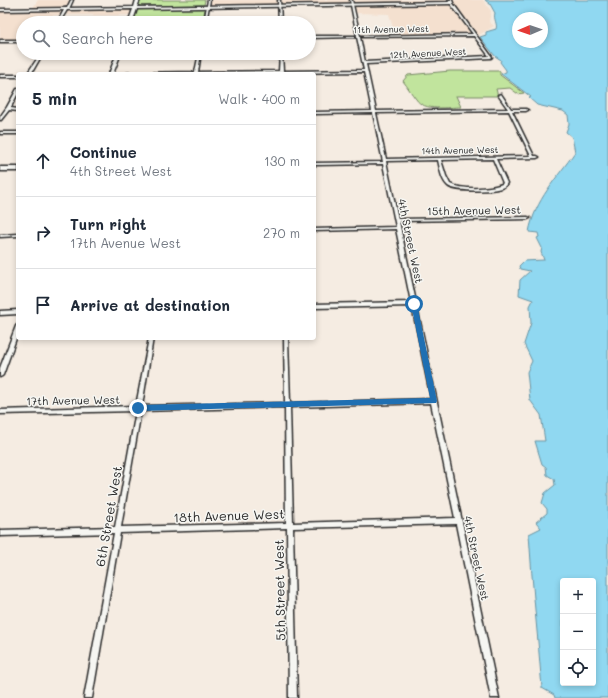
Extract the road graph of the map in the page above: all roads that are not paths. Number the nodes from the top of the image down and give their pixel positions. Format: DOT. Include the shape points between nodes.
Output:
graph roads {
  1 [pos="72,0"];
  2 [pos="138,0"];
  3 [pos="209,0"];
  4 [pos="279,0"];
  5 [pos="351,2"];
  6 [pos="450,2"];
  7 [pos="279,6"];
  8 [pos="208,7"];
  9 [pos="135,8"];
  10 [pos="67,9"];
  11 [pos="0,10"];
  12 [pos="62,16"];
  13 [pos="132,16"];
  14 [pos="206,16"];
  15 [pos="280,16"];
  16 [pos="474,35"];
  17 [pos="358,36"];
  18 [pos="316,37"];
  19 [pos="0,41"];
  20 [pos="16,41"];
  21 [pos="38,60"];
  22 [pos="116,60"];
  23 [pos="199,60"];
  24 [pos="281,60"];
  25 [pos="364,63"];
  26 [pos="365,71"];
  27 [pos="30,72"];
  28 [pos="112,72"];
  29 [pos="196,72"];
  30 [pos="281,72"];
  31 [pos="316,72"];
  32 [pos="0,76"];
  33 [pos="16,76"];
  34 [pos="16,94"];
  35 [pos="500,95"];
  36 [pos="9,107"];
  37 [pos="16,109"];
  38 [pos="510,110"];
  39 [pos="526,110"];
  40 [pos="374,112"];
  41 [pos="316,113"];
  42 [pos="0,119"];
  43 [pos="0,133"];
  44 [pos="16,133"];
  45 [pos="494,158"];
  46 [pos="439,159"];
  47 [pos="384,161"];
  48 [pos="316,164"];
  49 [pos="0,169"];
  50 [pos="16,169"];
  51 [pos="528,218"];
  52 [pos="396,220"];
  53 [pos="398,228"];
  54 [pos="316,230"];
  55 [pos="16,235"];
  56 [pos="0,236"];
  57 [pos="414,304"];
  58 [pos="316,306"];
  59 [pos="16,312"];
  60 [pos="0,313"];
  61 [pos="16,331"];
  62 [pos="151,340"];
  63 [pos="286,340"];
  64 [pos="0,375"];
  65 [pos="434,401"];
  66 [pos="288,404"];
  67 [pos="138,408"];
  68 [pos="0,412"];
  69 [pos="459,521"];
  70 [pos="290,525"];
  71 [pos="117,530"];
  72 [pos="0,533"];
  73 [pos="88,698"];
  74 [pos="293,698"];
  75 [pos="495,698"];
  1 -- 10 [label="street"];
  2 -- 9 [label="street"];
  3 -- 8 [label="street"];
  4 -- 7 [label="street"];
  5 -- 6 [label="street"];
  5 -- 7 [label="street"];
  5 -- 17 [label="street, 4th Street West"];
  6 -- 16 [label="street"];
  7 -- 8 [label="street"];
  7 -- 15 [label="street"];
  8 -- 9 [label="street"];
  8 -- 14 [label="street"];
  9 -- 10 [label="street"];
  9 -- 13 [label="street"];
  10 -- 11 [label="street"];
  10 -- 12 [label="street"];
  16 -- 17 [label="street, 11th Avenue West"];
  16 -- 25 [label="street, 12th Avenue West" via="491,57"];
  17 -- 18 [label="street, 11th Avenue West"];
  17 -- 25 [label="street, 4th Street West"];
  19 -- 20 [label="street"];
  21 -- 27 [label="street"];
  22 -- 28 [label="street"];
  23 -- 29 [label="street"];
  24 -- 30 [label="street"];
  25 -- 26 [label="street, 4th Street West"];
  26 -- 31 [label="street"];
  26 -- 40 [label="street, 4th Street West"];
  32 -- 33 [label="street"];
  34 -- 36 [label="street"];
  35 -- 38 [label="street"];
  36 -- 37 [label="street"];
  36 -- 42 [label="street"];
  38 -- 39 [label="street"];
  38 -- 40 [label="street"];
  38 -- 45 [label="street, 14th Avenue West" via="535,157"];
  40 -- 41 [label="street"];
  40 -- 47 [label="street, 4th Street West"];
  43 -- 44 [label="street"];
  45 -- 46 [label="street, 14th Avenue West"];
  45 -- 46 [label="street" via="504,185 496,188 460,189 447,182"];
  46 -- 47 [label="street, 14th Avenue West"];
  47 -- 48 [label="street, 14th Avenue West"];
  47 -- 52 [label="street, 4th Street West"];
  49 -- 50 [label="street"];
  51 -- 52 [label="street, 15th Avenue West"];
  52 -- 53 [label="street, 4th Street West"];
  53 -- 54 [label="street"];
  53 -- 57 [label="street, 4th Street West"];
  55 -- 56 [label="street"];
  57 -- 58 [label="street"];
  57 -- 65 [label="street, 4th Street West"];
  59 -- 60 [label="street"];
  61 -- 64 [label="street"];
  62 -- 67 [label="street, 6th Street West"];
  63 -- 66 [label="street, 5th Street West"];
  65 -- 66 [label="street, 17th Avenue West"];
  65 -- 69 [label="street, 4th Street West"];
  66 -- 67 [label="street, 17th Avenue West"];
  66 -- 70 [label="street, 5th Street West"];
  67 -- 68 [label="street, 17th Avenue West"];
  67 -- 71 [label="street, 6th Street West"];
  69 -- 70 [label="street, 18th Avenue West"];
  69 -- 75 [label="street, 4th Street West"];
  70 -- 71 [label="street, 18th Avenue West"];
  70 -- 74 [label="street, 5th Street West"];
  71 -- 72 [label="street, 18th Avenue West"];
  71 -- 73 [label="street, 6th Street West"];
}
